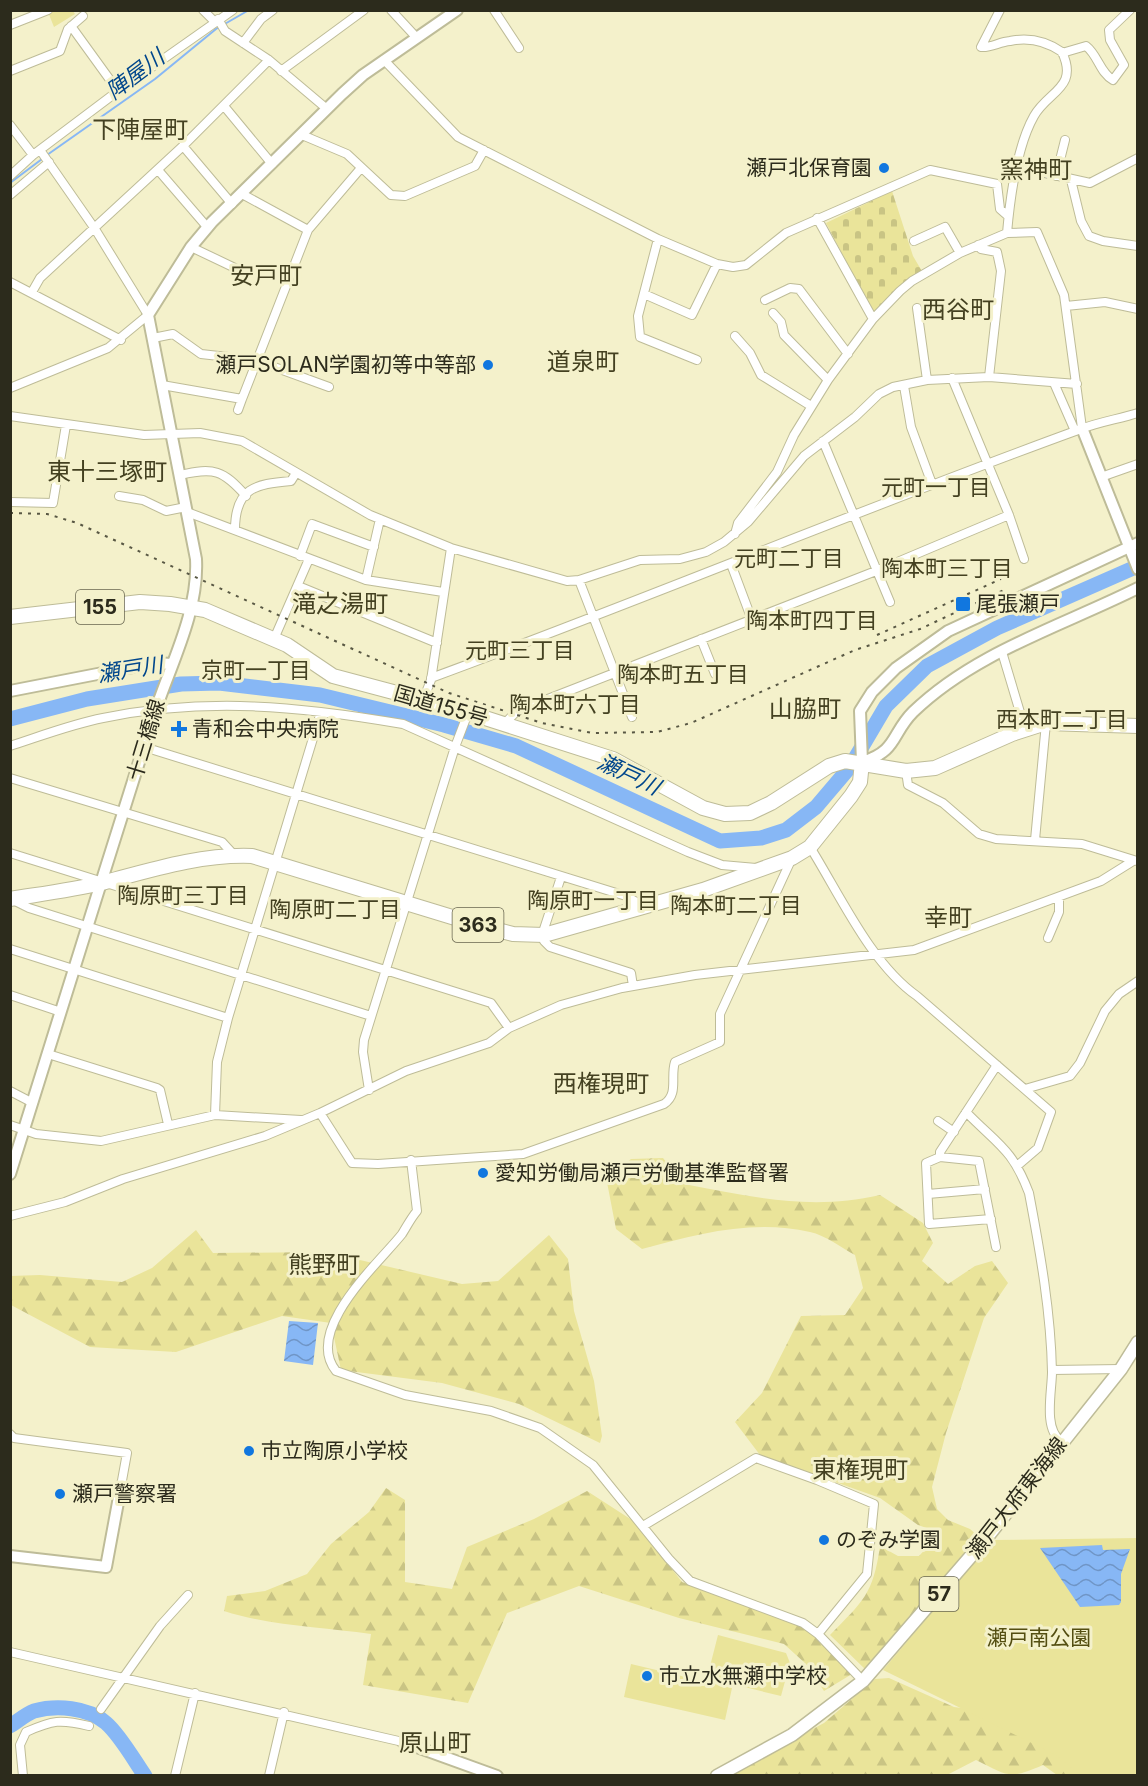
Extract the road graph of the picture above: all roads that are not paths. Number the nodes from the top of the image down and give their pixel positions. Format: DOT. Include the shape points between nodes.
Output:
graph roads {
  1 [pos="48,10"];
  2 [pos="203,10"];
  3 [pos="273,10"];
  4 [pos="364,10"];
  5 [pos="391,10"];
  6 [pos="457,10"];
  7 [pos="494,10"];
  8 [pos="1000,10"];
  9 [pos="1130,10"];
  10 [pos="229,11"];
  11 [pos="83,16"];
  12 [pos="444,16"];
  13 [pos="219,23"];
  14 [pos="10,26"];
  15 [pos="71,26"];
  16 [pos="416,37"];
  17 [pos="243,43"];
  18 [pos="519,48"];
  19 [pos="1062,53"];
  20 [pos="269,60"];
  21 [pos="384,60"];
  22 [pos="281,70"];
  23 [pos="10,72"];
  24 [pos="118,91"];
  25 [pos="224,106"];
  26 [pos="327,109"];
  27 [pos="10,125"];
  28 [pos="302,135"];
  29 [pos="1065,140"];
  30 [pos="183,146"];
  31 [pos="484,150"];
  32 [pos="42,156"];
  33 [pos="1137,158"];
  34 [pos="272,164"];
  35 [pos="1018,167"];
  36 [pos="361,168"];
  37 [pos="158,170"];
  38 [pos="10,176"];
  39 [pos="1056,176"];
  40 [pos="1071,180"];
  41 [pos="242,194"];
  42 [pos="10,195"];
  43 [pos="232,204"];
  44 [pos="1008,216"];
  45 [pos="818,218"];
  46 [pos="208,228"];
  47 [pos="94,229"];
  48 [pos="308,230"];
  49 [pos="1006,233"];
  50 [pos="658,239"];
  51 [pos="914,241"];
  52 [pos="978,245"];
  53 [pos="1137,246"];
  54 [pos="191,247"];
  55 [pos="960,253"];
  56 [pos="717,264"];
  57 [pos="235,268"];
  58 [pos="10,282"];
  59 [pos="32,292"];
  60 [pos="644,294"];
  61 [pos="765,300"];
  62 [pos="1066,306"];
  63 [pos="916,308"];
  64 [pos="1137,309"];
  65 [pos="773,313"];
  66 [pos="148,315"];
  67 [pos="873,319"];
  68 [pos="735,336"];
  69 [pos="153,338"];
  70 [pos="121,340"];
  71 [pos="848,354"];
  72 [pos="255,360"];
  73 [pos="697,360"];
  74 [pos="990,377"];
  75 [pos="952,378"];
  76 [pos="828,380"];
  77 [pos="927,380"];
  78 [pos="1054,383"];
  79 [pos="1077,384"];
  80 [pos="162,385"];
  81 [pos="904,386"];
  82 [pos="328,387"];
  83 [pos="10,388"];
  84 [pos="242,399"];
  85 [pos="811,406"];
  86 [pos="238,410"];
  87 [pos="1137,413"];
  88 [pos="10,416"];
  89 [pos="66,425"];
  90 [pos="1079,430"];
  91 [pos="173,434"];
  92 [pos="823,441"];
  93 [pos="987,464"];
  94 [pos="1137,464"];
  95 [pos="296,473"];
  96 [pos="180,475"];
  97 [pos="1101,477"];
  98 [pos="932,484"];
  99 [pos="119,496"];
  100 [pos="246,496"];
  101 [pos="10,502"];
  102 [pos="187,509"];
  103 [pos="854,515"];
  104 [pos="1009,515"];
  105 [pos="380,519"];
  106 [pos="235,530"];
  107 [pos="735,534"];
  108 [pos="374,547"];
  109 [pos="451,548"];
  110 [pos="1133,548"];
  111 [pos="300,556"];
  112 [pos="309,559"];
  113 [pos="1024,559"];
  114 [pos="731,564"];
  115 [pos="1137,569"];
  116 [pos="876,571"];
  117 [pos="366,580"];
  118 [pos="579,580"];
  119 [pos="298,586"];
  120 [pos="1137,588"];
  121 [pos="443,591"];
  122 [pos="890,602"];
  123 [pos="190,607"];
  124 [pos="10,617"];
  125 [pos="594,619"];
  126 [pos="752,620"];
  127 [pos="274,639"];
  128 [pos="701,639"];
  129 [pos="437,643"];
  130 [pos="1002,652"];
  131 [pos="171,667"];
  132 [pos="615,674"];
  133 [pos="715,674"];
  134 [pos="431,678"];
  135 [pos="10,691"];
  136 [pos="421,699"];
  137 [pos="157,705"];
  138 [pos="321,712"];
  139 [pos="467,716"];
  140 [pos="633,717"];
  141 [pos="1046,723"];
  142 [pos="504,724"];
  143 [pos="1137,726"];
  144 [pos="1025,729"];
  145 [pos="456,744"];
  146 [pos="10,746"];
  147 [pos="144,747"];
  148 [pos="862,762"];
  149 [pos="906,771"];
  150 [pos="10,778"];
  151 [pos="298,793"];
  152 [pos="124,813"];
  153 [pos="428,836"];
  154 [pos="1035,840"];
  155 [pos="810,847"];
  156 [pos="10,853"];
  157 [pos="234,855"];
  158 [pos="792,858"];
  159 [pos="1135,861"];
  160 [pos="276,862"];
  161 [pos="765,868"];
  162 [pos="561,877"];
  163 [pos="101,883"];
  164 [pos="1059,897"];
  165 [pos="11,899"];
  166 [pos="408,903"];
  167 [pos="645,907"];
  168 [pos="88,927"];
  169 [pos="255,930"];
  170 [pos="544,935"];
  171 [pos="1048,938"];
  172 [pos="10,949"];
  173 [pos="876,953"];
  174 [pos="742,969"];
  175 [pos="75,970"];
  176 [pos="386,972"];
  177 [pos="241,973"];
  178 [pos="1137,981"];
  179 [pos="633,986"];
  180 [pos="10,995"];
  181 [pos="61,1012"];
  182 [pos="371,1016"];
  183 [pos="228,1018"];
  184 [pos="509,1028"];
  185 [pos="48,1054"];
  186 [pos="997,1065"];
  187 [pos="1025,1089"];
  188 [pos="369,1090"];
  189 [pos="10,1091"];
  190 [pos="33,1103"];
  191 [pos="966,1112"];
  192 [pos="320,1113"];
  193 [pos="214,1115"];
  194 [pos="304,1120"];
  195 [pos="938,1121"];
  196 [pos="168,1124"];
  197 [pos="10,1125"];
  198 [pos="24,1129"];
  199 [pos="954,1132"];
  200 [pos="15,1144"];
  201 [pos="940,1157"];
  202 [pos="411,1160"];
  203 [pos="1017,1166"];
  204 [pos="10,1174"];
  205 [pos="986,1189"];
  206 [pos="928,1194"];
  207 [pos="10,1216"];
  208 [pos="991,1219"];
  209 [pos="996,1247"];
  210 [pos="1137,1342"];
  211 [pos="1121,1369"];
  212 [pos="1052,1370"];
  213 [pos="10,1434"];
  214 [pos="1061,1441"];
  215 [pos="121,1486"];
  216 [pos="644,1526"];
  217 [pos="10,1556"];
  218 [pos="188,1595"];
  219 [pos="818,1634"];
  220 [pos="10,1652"];
  221 [pos="122,1677"];
  222 [pos="863,1682"];
  223 [pos="195,1693"];
  224 [pos="101,1709"];
  225 [pos="284,1712"];
  226 [pos="89,1726"];
  227 [pos="403,1742"];
  228 [pos="23,1776"];
  229 [pos="175,1776"];
  230 [pos="269,1776"];
  231 [pos="497,1776"];
  232 [pos="717,1776"];
  1 -- 14 [label="street"];
  2 -- 13 [label="street"];
  3 -- 17 [label="street"];
  4 -- 22 [label="street"];
  5 -- 16 [label="street"];
  6 -- 12 [label="street"];
  7 -- 18 [label="street"];
  8 -- 19 [label="street" via="981,47 1029,39 1051,44"];
  9 -- 19 [label="street" via="1108,30 1124,65 1113,80 1086,46"];
  10 -- 13 [label="street"];
  11 -- 15 [label="street"];
  12 -- 16 [label="street"];
  13 -- 17 [label="street"];
  13 -- 24 [label="street"];
  15 -- 23 [label="street" via="60,51"];
  15 -- 24 [label="street"];
  16 -- 21 [label="street"];
  17 -- 20 [label="street"];
  19 -- 35 [label="street" via="1067,75 1058,92 1035,114"];
  20 -- 22 [label="street"];
  20 -- 25 [label="street"];
  21 -- 26 [label="street"];
  21 -- 31 [label="street" via="458,136"];
  22 -- 26 [label="street"];
  24 -- 32 [label="street"];
  25 -- 30 [label="street"];
  25 -- 34 [label="street"];
  26 -- 28 [label="street"];
  27 -- 32 [label="street"];
  28 -- 34 [label="street"];
  28 -- 36 [label="street" via="347,154"];
  29 -- 39 [label="street"];
  30 -- 37 [label="street"];
  30 -- 43 [label="street"];
  31 -- 36 [label="street" via="475,166 405,196 391,195"];
  31 -- 50 [label="street"];
  32 -- 38 [label="street"];
  32 -- 42 [label="street"];
  32 -- 47 [label="street"];
  33 -- 40 [label="street" via="1090,183"];
  34 -- 41 [label="street"];
  35 -- 39 [label="street"];
  35 -- 44 [label="street"];
  36 -- 48 [label="street"];
  37 -- 46 [label="street"];
  37 -- 47 [label="street"];
  39 -- 40 [label="street"];
  40 -- 53 [label="street" via="1081,221 1089,236"];
  41 -- 43 [label="street"];
  41 -- 48 [label="street"];
  43 -- 46 [label="street"];
  44 -- 45 [label="street" via="1000,209 997,184 930,170"];
  44 -- 49 [label="street"];
  45 -- 56 [label="street" via="786,233 746,265"];
  45 -- 67 [label="street"];
  46 -- 54 [label="street"];
  47 -- 59 [label="street" via="40,278"];
  47 -- 66 [label="street"];
  48 -- 72 [label="street"];
  49 -- 52 [label="street"];
  49 -- 62 [label="street" via="1037,232"];
  50 -- 56 [label="street"];
  50 -- 60 [label="street"];
  51 -- 55 [label="street" via="945,227"];
  52 -- 55 [label="street"];
  52 -- 74 [label="street" via="997,252 1001,271"];
  54 -- 57 [label="street"];
  54 -- 66 [label="street"];
  55 -- 67 [label="street" via="912,281"];
  56 -- 60 [label="street" via="692,315"];
  58 -- 59 [label="street"];
  59 -- 70 [label="street"];
  60 -- 73 [label="street" via="638,316 640,337"];
  61 -- 71 [label="street" via="790,288 798,289"];
  62 -- 64 [label="street" via="1105,302"];
  62 -- 79 [label="street"];
  63 -- 77 [label="street"];
  65 -- 76 [label="street" via="781,322 784,335"];
  66 -- 69 [label="street, 十三橋線"];
  66 -- 70 [label="street"];
  67 -- 71 [label="street"];
  68 -- 85 [label="street" via="750,353 761,375"];
  69 -- 72 [label="street" via="173,334 201,354"];
  69 -- 80 [label="street, 十三橋線"];
  70 -- 83 [label="street"];
  71 -- 76 [label="street"];
  72 -- 82 [label="street"];
  72 -- 84 [label="street"];
  74 -- 75 [label="street"];
  74 -- 78 [label="street"];
  75 -- 77 [label="street"];
  75 -- 93 [label="street"];
  76 -- 85 [label="street"];
  77 -- 81 [label="street"];
  78 -- 79 [label="street"];
  78 -- 90 [label="street"];
  79 -- 90 [label="street"];
  80 -- 84 [label="street"];
  80 -- 91 [label="street, 十三橋線"];
  81 -- 92 [label="street" via="879,394"];
  81 -- 98 [label="street" via="911,427"];
  84 -- 86 [label="street"];
  85 -- 107 [label="street" via="777,472 738,523"];
  87 -- 90 [label="street"];
  88 -- 89 [label="street"];
  89 -- 91 [label="street" via="144,435"];
  89 -- 101 [label="street" via="53,503"];
  90 -- 93 [label="street"];
  90 -- 97 [label="street"];
  91 -- 95 [label="street" via="242,441"];
  91 -- 96 [label="street, 十三橋線"];
  92 -- 103 [label="street"];
  92 -- 107 [label="street" via="804,456"];
  93 -- 98 [label="street"];
  93 -- 104 [label="street"];
  94 -- 97 [label="street"];
  95 -- 100 [label="street" via="291,481 260,484"];
  95 -- 105 [label="street"];
  96 -- 100 [label="street" via="208,469 230,478"];
  96 -- 102 [label="street, 十三橋線"];
  97 -- 110 [label="street"];
  98 -- 103 [label="street"];
  99 -- 102 [label="street" via="143,500 166,511"];
  100 -- 106 [label="street" via="235,509"];
  102 -- 106 [label="street"];
  102 -- 123 [label="street, 十三橋線" via="197,573"];
  103 -- 114 [label="street"];
  103 -- 116 [label="street"];
  104 -- 113 [label="street"];
  104 -- 116 [label="street"];
  105 -- 108 [label="street"];
  105 -- 109 [label="street"];
  106 -- 111 [label="street"];
  107 -- 118 [label="street" via="706,552 680,559 640,560"];
  108 -- 111 [label="street" via="312,524"];
  108 -- 117 [label="street"];
  109 -- 118 [label="street" via="552,578"];
  109 -- 121 [label="street"];
  110 -- 115 [label="street"];
  110 -- 148 [label="street" via="948,631 896,668 860,711"];
  111 -- 112 [label="street"];
  112 -- 117 [label="street"];
  112 -- 119 [label="street"];
  114 -- 125 [label="street"];
  114 -- 126 [label="street"];
  116 -- 122 [label="street"];
  116 -- 126 [label="street"];
  117 -- 121 [label="street"];
  118 -- 125 [label="street"];
  119 -- 127 [label="street"];
  119 -- 129 [label="street"];
  120 -- 130 [label="street"];
  121 -- 129 [label="street"];
  123 -- 124 [label="highway, 国道155号 / 155" via="128,603"];
  123 -- 127 [label="highway, 国道155号 / 155" via="219,614"];
  123 -- 131 [label="street, 十三橋線"];
  125 -- 132 [label="street"];
  125 -- 134 [label="street"];
  126 -- 128 [label="street"];
  127 -- 136 [label="highway, 国道155号 / 155" via="333,676"];
  128 -- 132 [label="street"];
  128 -- 133 [label="street"];
  129 -- 134 [label="street"];
  130 -- 144 [label="street"];
  130 -- 148 [label="street" via="952,680 912,713 884,752"];
  131 -- 135 [label="street" via="154,663"];
  131 -- 137 [label="street, 十三橋線"];
  132 -- 140 [label="street"];
  132 -- 142 [label="street" via="517,711"];
  134 -- 136 [label="street"];
  136 -- 139 [label="highway, 国道155号 / 155"];
  137 -- 138 [label="street" via="248,704"];
  137 -- 146 [label="street"];
  137 -- 147 [label="street, 十三橋線"];
  138 -- 145 [label="street" via="403,724"];
  138 -- 151 [label="street"];
  139 -- 142 [label="highway, 国道155号 / 155"];
  139 -- 145 [label="street"];
  141 -- 143 [label="highway, 国道155号 / 155"];
  141 -- 144 [label="highway, 国道155号 / 155"];
  141 -- 154 [label="street"];
  142 -- 148 [label="highway, 国道155号 / 155" via="613,759 703,808 725,814 750,813 829,766 845,761"];
  144 -- 149 [label="highway, 国道155号 / 155" via="934,768"];
  145 -- 153 [label="street"];
  145 -- 161 [label="street" via="688,852 723,865"];
  147 -- 151 [label="street"];
  147 -- 152 [label="street, 十三橋線"];
  148 -- 149 [label="highway, 国道155号 / 155"];
  148 -- 155 [label="highway, 363" via="860,782"];
  149 -- 154 [label="street" via="909,785 943,803 979,834 996,839"];
  150 -- 152 [label="street"];
  151 -- 153 [label="street"];
  151 -- 160 [label="street"];
  152 -- 157 [label="street" via="222,842"];
  152 -- 163 [label="street, 十三橋線"];
  153 -- 162 [label="street"];
  153 -- 166 [label="street"];
  154 -- 159 [label="street" via="1082,844"];
  155 -- 158 [label="highway, 363"];
  155 -- 173 [label="street"];
  156 -- 163 [label="street"];
  157 -- 160 [label="highway, 363"];
  157 -- 163 [label="highway, 363" via="137,872"];
  158 -- 161 [label="highway, 363"];
  158 -- 174 [label="street"];
  159 -- 164 [label="street" via="1101,881"];
  160 -- 166 [label="highway, 363"];
  160 -- 169 [label="street"];
  161 -- 167 [label="highway, 363"];
  162 -- 167 [label="street" via="626,896"];
  162 -- 170 [label="street"];
  163 -- 165 [label="highway, 363"];
  163 -- 168 [label="street, 十三橋線"];
  163 -- 169 [label="street"];
  164 -- 171 [label="street" via="1059,912"];
  164 -- 173 [label="street" via="933,945"];
  165 -- 168 [label="street"];
  166 -- 170 [label="highway, 363" via="513,934"];
  166 -- 176 [label="street"];
  167 -- 170 [label="highway, 363"];
  168 -- 175 [label="street, 十三橋線"];
  168 -- 177 [label="street"];
  169 -- 176 [label="street"];
  169 -- 177 [label="street"];
  170 -- 179 [label="street" via="550,947 631,973"];
  172 -- 175 [label="street"];
  173 -- 174 [label="street"];
  173 -- 186 [label="street" via="900,984"];
  174 -- 179 [label="street"];
  174 -- 202 [label="street" via="720,1014 720,1042 675,1062 674,1090 663,1104 523,1154"];
  175 -- 181 [label="street, 十三橋線"];
  175 -- 183 [label="street"];
  176 -- 182 [label="street"];
  176 -- 184 [label="street" via="490,1003"];
  177 -- 182 [label="street"];
  177 -- 183 [label="street"];
  178 -- 187 [label="street" via="1105,1011 1070,1076"];
  179 -- 184 [label="street" via="561,1005"];
  180 -- 181 [label="street"];
  181 -- 185 [label="street, 十三橋線"];
  182 -- 188 [label="street" via="363,1052"];
  183 -- 193 [label="street" via="217,1062"];
  184 -- 188 [label="street" via="489,1043 406,1071"];
  185 -- 190 [label="street, 十三橋線"];
  185 -- 196 [label="street" via="157,1088"];
  186 -- 187 [label="street"];
  186 -- 191 [label="street"];
  187 -- 203 [label="street" via="1051,1112 1043,1141 1033,1156"];
  188 -- 192 [label="street"];
  189 -- 190 [label="street"];
  190 -- 198 [label="street, 十三橋線"];
  191 -- 199 [label="street"];
  191 -- 203 [label="street" via="1003,1144"];
  192 -- 194 [label="street"];
  192 -- 202 [label="street" via="351,1163"];
  193 -- 194 [label="street"];
  193 -- 196 [label="street"];
  194 -- 207 [label="street" via="65,1202"];
  195 -- 199 [label="street"];
  196 -- 198 [label="street" via="101,1141 36,1134"];
  197 -- 198 [label="street"];
  198 -- 200 [label="street, 十三橋線"];
  199 -- 201 [label="street"];
  200 -- 204 [label="street, 十三橋線"];
  201 -- 205 [label="street" via="979,1161"];
  201 -- 206 [label="street" via="926,1163"];
  202 -- 216 [label="street" via="417,1211 344,1305 330,1335 331,1365 336,1371 380,1387 490,1411 540,1428 593,1465"];
  203 -- 212 [label="street" via="1029,1193 1035,1226"];
  205 -- 206 [label="street"];
  205 -- 208 [label="street"];
  206 -- 208 [label="street" via="929,1224"];
  208 -- 209 [label="street"];
  210 -- 211 [label="main road, 瀬戸大府東海線 / 57"];
  211 -- 212 [label="street"];
  211 -- 214 [label="main road, 瀬戸大府東海線 / 57"];
  212 -- 214 [label="street" via="1051,1424 1055,1437"];
  213 -- 215 [label="street" via="14,1438 127,1453"];
  214 -- 222 [label="main road, 瀬戸大府東海線 / 57" via="984,1541"];
  215 -- 217 [label="street" via="106,1566"];
  216 -- 219 [label="street" via="690,1581 803,1623"];
  216 -- 219 [label="street" via="756,1458 874,1504 867,1574"];
  218 -- 221 [label="street"];
  219 -- 222 [label="street"];
  220 -- 221 [label="street"];
  221 -- 223 [label="street"];
  221 -- 224 [label="street"];
  222 -- 232 [label="main road, 瀬戸大府東海線 / 57" via="792,1735"];
  223 -- 225 [label="street"];
  223 -- 229 [label="street"];
  225 -- 227 [label="street"];
  225 -- 230 [label="street"];
  226 -- 228 [label="street" via="57,1720 26,1732 20,1745"];
  227 -- 231 [label="street"];
}
